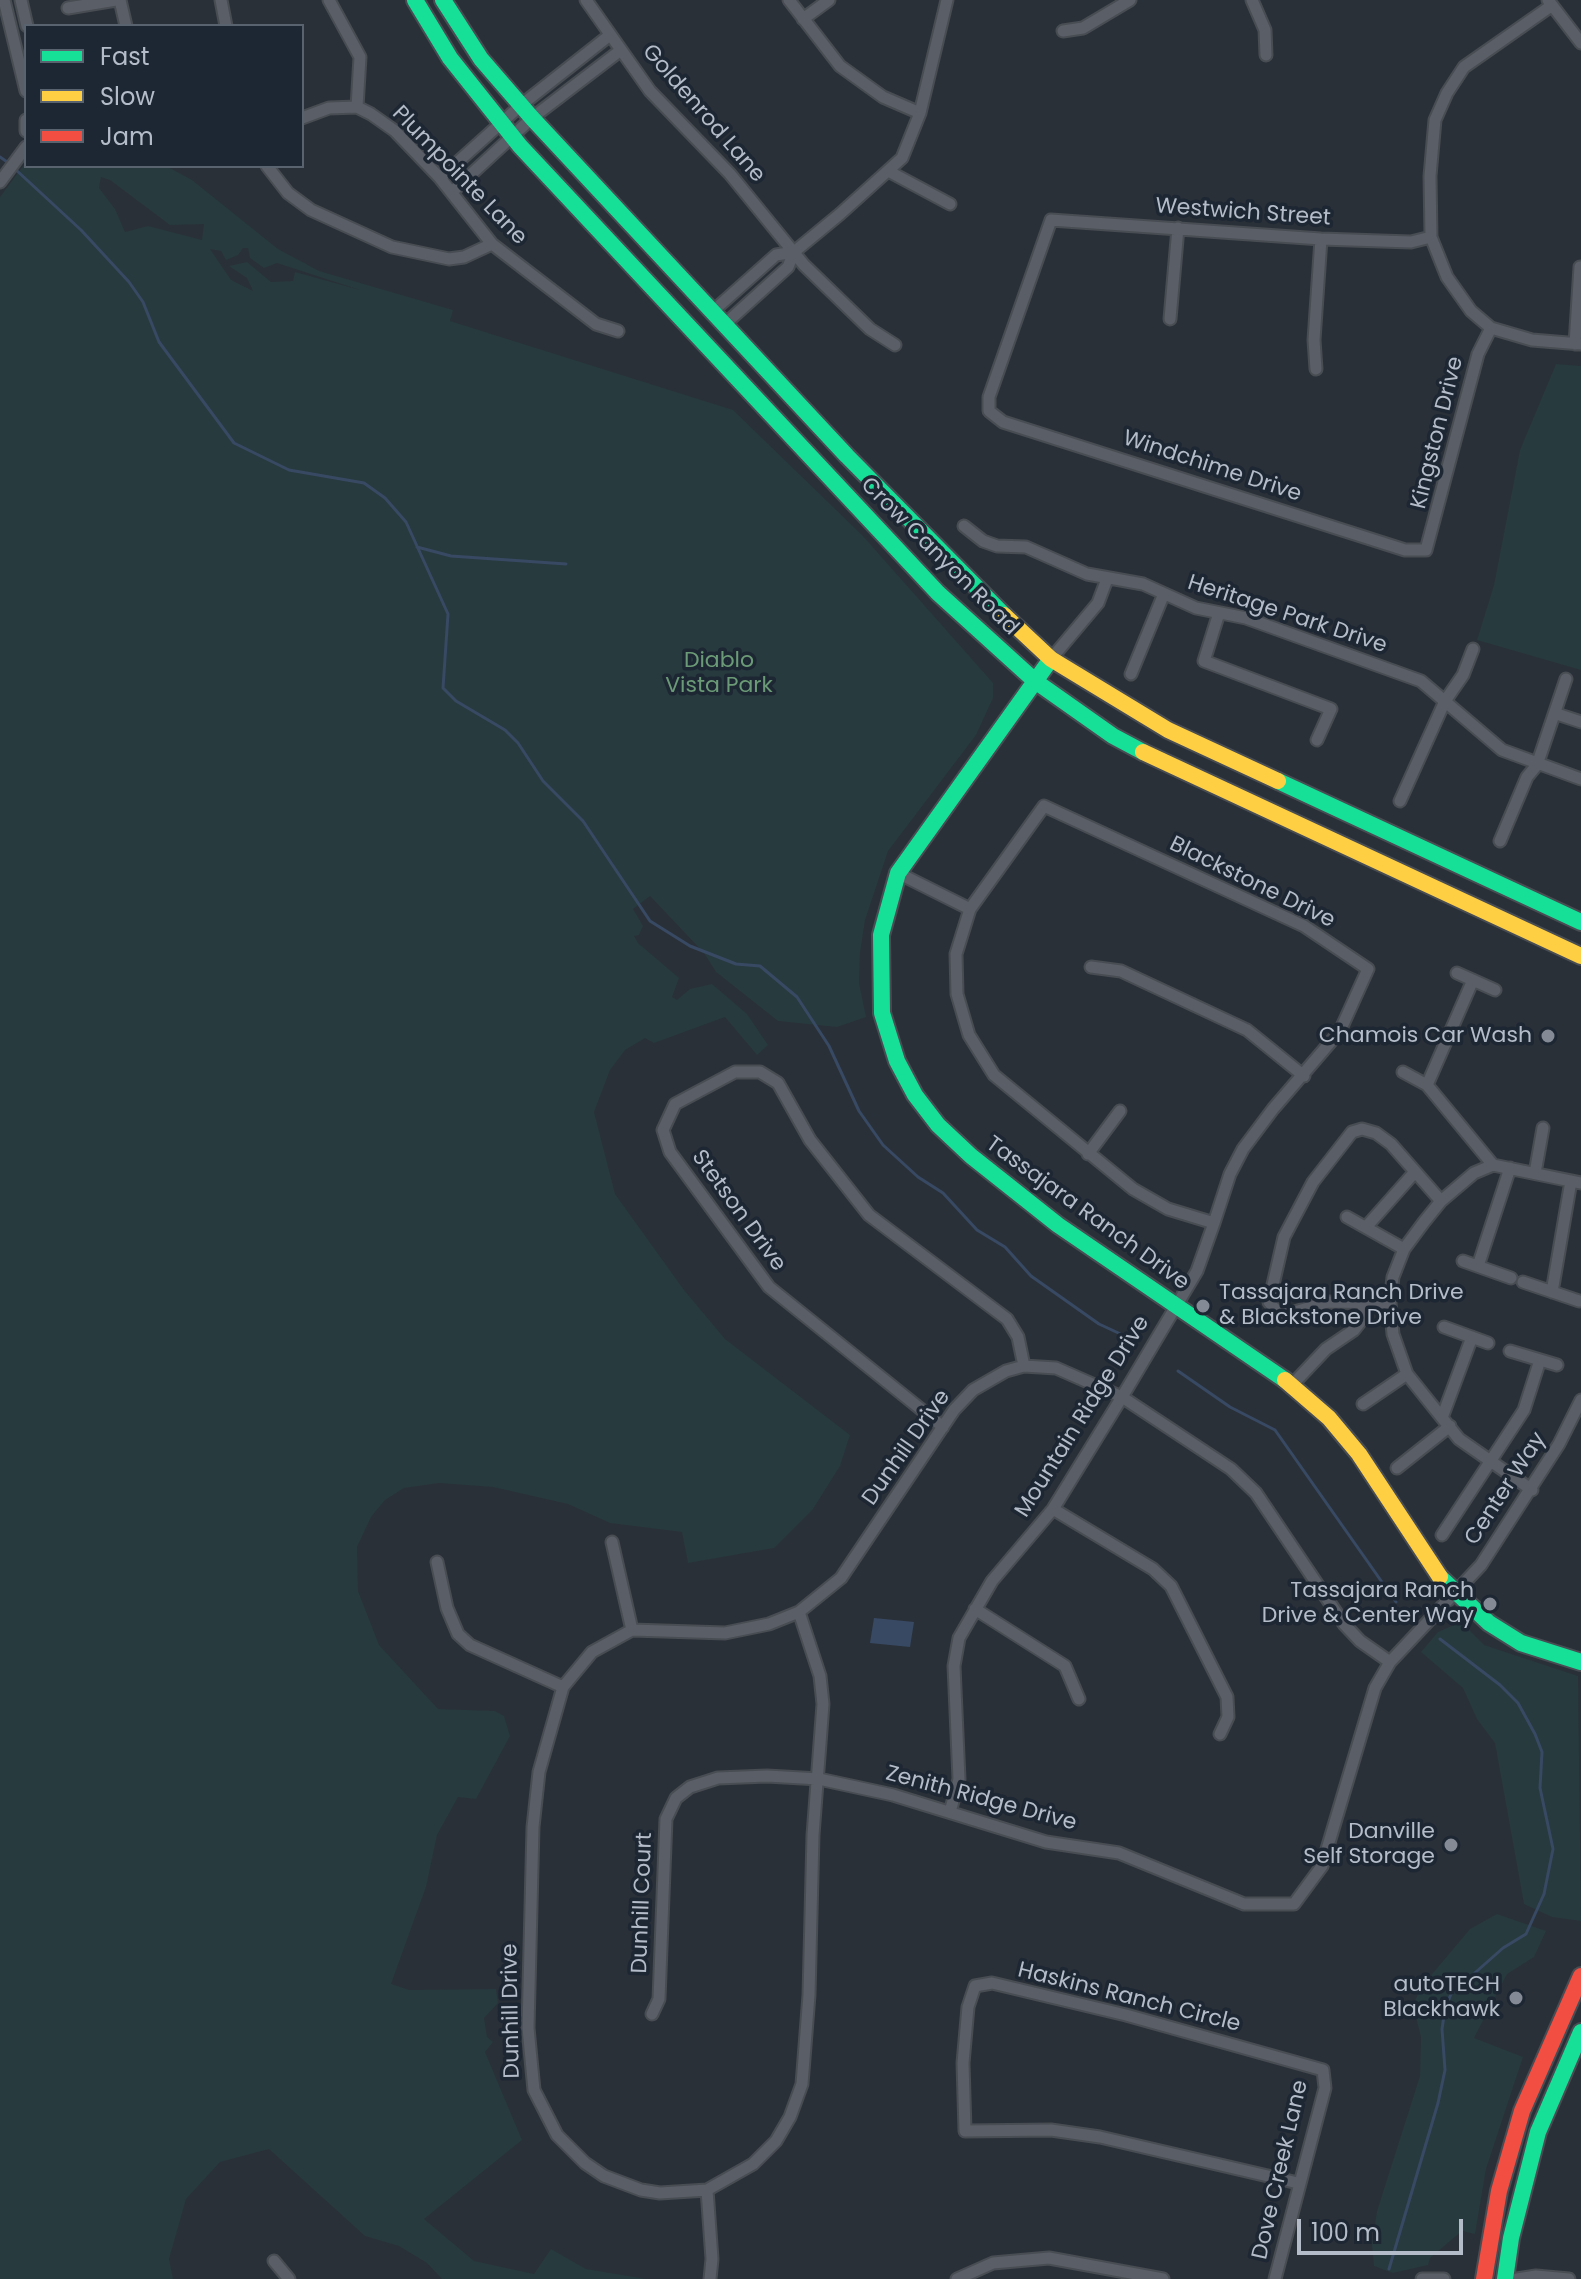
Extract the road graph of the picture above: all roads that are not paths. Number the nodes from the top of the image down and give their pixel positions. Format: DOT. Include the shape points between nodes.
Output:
graph roads {
  1 [pos="4,0"];
  2 [pos="21,0"];
  3 [pos="118,0"];
  4 [pos="221,0"];
  5 [pos="329,0"];
  6 [pos="415,0"];
  7 [pos="443,0"];
  8 [pos="586,0"];
  9 [pos="789,0"];
  10 [pos="829,0"];
  11 [pos="947,0"];
  12 [pos="1130,0"];
  13 [pos="1252,0"];
  14 [pos="1549,3"];
  15 [pos="68,8"];
  16 [pos="803,19"];
  17 [pos="27,24"];
  18 [pos="125,24"];
  19 [pos="226,24"];
  20 [pos="1063,31"];
  21 [pos="610,35"];
  22 [pos="1581,43"];
  23 [pos="621,50"];
  24 [pos="1266,55"];
  25 [pos="24,83"];
  26 [pos="357,107"];
  27 [pos="526,112"];
  28 [pos="920,113"];
  29 [pos="304,117"];
  30 [pos="507,129"];
  31 [pos="24,150"];
  32 [pos="269,168"];
  33 [pos="890,172"];
  34 [pos="440,178"];
  35 [pos="0,182"];
  36 [pos="452,192"];
  37 [pos="950,204"];
  38 [pos="1178,228"];
  39 [pos="1431,237"];
  40 [pos="1321,239"];
  41 [pos="492,244"];
  42 [pos="794,252"];
  43 [pos="1580,267"];
  44 [pos="712,312"];
  45 [pos="1170,319"];
  46 [pos="724,325"];
  47 [pos="1491,328"];
  48 [pos="618,331"];
  49 [pos="1578,344"];
  50 [pos="895,345"];
  51 [pos="1316,369"];
  52 [pos="989,411"];
  53 [pos="964,526"];
  54 [pos="1426,550"];
  55 [pos="1107,579"];
  56 [pos="1163,596"];
  57 [pos="1219,613"];
  58 [pos="1473,649"];
  59 [pos="1051,659"];
  60 [pos="1131,674"];
  61 [pos="1566,679"];
  62 [pos="1035,681"];
  63 [pos="1445,701"];
  64 [pos="1557,714"];
  65 [pos="1581,722"];
  66 [pos="1317,740"];
  67 [pos="1537,765"];
  68 [pos="1581,779"];
  69 [pos="1400,801"];
  70 [pos="1500,841"];
  71 [pos="898,873"];
  72 [pos="970,909"];
  73 [pos="1581,922"];
  74 [pos="1581,956"];
  75 [pos="1091,967"];
  76 [pos="1457,973"];
  77 [pos="1473,980"];
  78 [pos="1495,990"];
  79 [pos="1403,1072"];
  80 [pos="1304,1076"];
  81 [pos="1427,1085"];
  82 [pos="1120,1111"];
  83 [pos="1543,1128"];
  84 [pos="1088,1154"];
  85 [pos="1493,1165"];
  86 [pos="1510,1168"];
  87 [pos="1414,1173"];
  88 [pos="1535,1173"];
  89 [pos="1576,1182"];
  90 [pos="1441,1201"];
  91 [pos="1347,1217"];
  92 [pos="1214,1223"];
  93 [pos="1367,1226"];
  94 [pos="1404,1249"];
  95 [pos="1463,1261"];
  96 [pos="1478,1266"];
  97 [pos="1511,1278"];
  98 [pos="1523,1282"];
  99 [pos="1552,1292"];
  100 [pos="1365,1301"];
  101 [pos="1579,1301"];
  102 [pos="1390,1303"];
  103 [pos="1175,1306"];
  104 [pos="1444,1327"];
  105 [pos="1472,1337"];
  106 [pos="1488,1343"];
  107 [pos="1510,1351"];
  108 [pos="1540,1360"];
  109 [pos="1557,1365"];
  110 [pos="1024,1366"];
  111 [pos="1407,1374"];
  112 [pos="1292,1385"];
  113 [pos="1122,1397"];
  114 [pos="1581,1400"];
  115 [pos="1363,1404"];
  116 [pos="1443,1415"];
  117 [pos="1450,1426"];
  118 [pos="943,1427"];
  119 [pos="1490,1463"];
  120 [pos="1397,1468"];
  121 [pos="1532,1490"];
  122 [pos="1053,1509"];
  123 [pos="1442,1535"];
  124 [pos="612,1542"];
  125 [pos="437,1562"];
  126 [pos="1454,1593"];
  127 [pos="975,1609"];
  128 [pos="799,1612"];
  129 [pos="632,1630"];
  130 [pos="1390,1662"];
  131 [pos="1581,1662"];
  132 [pos="563,1687"];
  133 [pos="1079,1699"];
  134 [pos="1220,1734"];
  135 [pos="819,1779"];
  136 [pos="950,1812"];
  137 [pos="1581,1976"];
  138 [pos="652,2014"];
  139 [pos="1581,2032"];
  140 [pos="1323,2070"];
  141 [pos="1298,2183"];
  142 [pos="707,2190"];
  143 [pos="274,2261"];
  144 [pos="289,2279"];
  145 [pos="710,2279"];
  146 [pos="957,2279"];
  147 [pos="1163,2279"];
  148 [pos="1275,2279"];
  149 [pos="1422,2279"];
  150 [pos="1444,2279"];
  151 [pos="1484,2279"];
  152 [pos="1505,2279"];
  153 [pos="1519,2279"];
  154 [pos="1569,2279"];
  1 -- 25 [label="street"];
  2 -- 17 [label="street"];
  3 -- 15 [label="street"];
  3 -- 18 [label="street"];
  4 -- 19 [label="street"];
  5 -- 26 [label="street" via="360,57"];
  6 -- 30 [label="main road, Crow Canyon Road" via="450,58"];
  7 -- 27 [label="main road, Crow Canyon Road" via="481,59"];
  8 -- 21 [label="street, Goldenrod Lane"];
  9 -- 16 [label="street"];
  10 -- 16 [label="street"];
  11 -- 28 [label="street"];
  12 -- 20 [label="street" via="1083,28"];
  13 -- 24 [label="street" via="1265,30"];
  14 -- 22 [label="street"];
  14 -- 39 [label="street" via="1464,67 1447,93 1435,120"];
  16 -- 28 [label="street" via="854,78"];
  21 -- 23 [label="street, Goldenrod Lane"];
  21 -- 27 [label="street"];
  23 -- 27 [label="street"];
  23 -- 42 [label="street, Goldenrod Lane" via="650,91 730,174"];
  26 -- 29 [label="street, Plumpointe Lane" via="329,108"];
  26 -- 34 [label="street, Plumpointe Lane" via="395,131"];
  27 -- 30 [label="street"];
  27 -- 44 [label="main road, Crow Canyon Road"];
  28 -- 33 [label="street" via="902,158"];
  30 -- 34 [label="street"];
  30 -- 36 [label="street"];
  30 -- 62 [label="main road, Crow Canyon Road" via="927,582"];
  31 -- 35 [label="street"];
  32 -- 41 [label="street" via="288,193 311,210 392,247 449,259"];
  33 -- 37 [label="street"];
  33 -- 42 [label="street"];
  34 -- 36 [label="street, Plumpointe Lane"];
  36 -- 41 [label="street, Plumpointe Lane"];
  38 -- 40 [label="street, Westwich Street"];
  38 -- 45 [label="street"];
  38 -- 52 [label="street, Westwich Street" via="1051,220 989,397"];
  39 -- 40 [label="street, Westwich Street" via="1411,242"];
  39 -- 47 [label="street" via="1447,277 1471,311"];
  40 -- 51 [label="street"];
  41 -- 48 [label="street, Plumpointe Lane" via="596,324"];
  42 -- 44 [label="street" via="776,255"];
  42 -- 46 [label="street" via="788,267"];
  42 -- 50 [label="street, Goldenrod Lane" via="870,329"];
  43 -- 49 [label="street"];
  44 -- 46 [label="main road, Crow Canyon Road"];
  46 -- 59 [label="main road, Crow Canyon Road" via="944,556"];
  47 -- 49 [label="street" via="1532,340"];
  47 -- 54 [label="street, Kingston Drive" via="1478,354"];
  52 -- 54 [label="street, Windchime Drive" via="1003,422 1405,550"];
  53 -- 55 [label="street, Heritage Park Drive" via="983,541 1026,547"];
  55 -- 56 [label="street, Heritage Park Drive" via="1125,578"];
  55 -- 59 [label="street" via="1098,603"];
  56 -- 57 [label="street, Heritage Park Drive"];
  56 -- 60 [label="street"];
  57 -- 63 [label="street, Heritage Park Drive" via="1421,681"];
  57 -- 66 [label="street" via="1204,661 1331,709"];
  58 -- 63 [label="street"];
  59 -- 62 [label="main road, Tassajara Ranch Drive"];
  59 -- 73 [label="main road, Crow Canyon Road" via="1168,730"];
  61 -- 64 [label="street"];
  62 -- 71 [label="main road, Tassajara Ranch Drive"];
  62 -- 74 [label="main road, Crow Canyon Road" via="1113,736 1157,759"];
  63 -- 67 [label="street, Heritage Park Drive" via="1502,750"];
  63 -- 69 [label="street"];
  64 -- 65 [label="street"];
  64 -- 67 [label="street"];
  67 -- 68 [label="street, Heritage Park Drive"];
  67 -- 70 [label="street"];
  71 -- 72 [label="street"];
  71 -- 103 [label="main road, Tassajara Ranch Drive" via="881,935 882,1013 897,1061 915,1095 971,1156 1100,1256"];
  72 -- 80 [label="street, Blackstone Drive" via="1044,806 1304,926 1368,969 1340,1031"];
  72 -- 84 [label="street, Blackstone Drive" via="956,954 957,994 969,1035 994,1075"];
  75 -- 80 [label="street" via="1121,971 1247,1030"];
  76 -- 77 [label="street"];
  77 -- 78 [label="street"];
  77 -- 81 [label="street"];
  79 -- 81 [label="street"];
  80 -- 92 [label="street, Blackstone Drive" via="1243,1149"];
  81 -- 85 [label="street"];
  82 -- 84 [label="street"];
  83 -- 88 [label="street"];
  84 -- 92 [label="street, Blackstone Drive" via="1168,1209"];
  85 -- 86 [label="street"];
  85 -- 90 [label="street" via="1467,1178"];
  86 -- 88 [label="street"];
  86 -- 96 [label="street"];
  87 -- 90 [label="street"];
  87 -- 93 [label="street"];
  87 -- 100 [label="street" via="1376,1133 1352,1132 1313,1182 1284,1237 1269,1302 1275,1309 1288,1314 1328,1302"];
  88 -- 89 [label="street"];
  89 -- 99 [label="street"];
  90 -- 94 [label="street"];
  91 -- 93 [label="street"];
  92 -- 103 [label="street, Blackstone Drive" via="1197,1271"];
  93 -- 94 [label="street"];
  94 -- 102 [label="street"];
  95 -- 96 [label="street"];
  96 -- 97 [label="street"];
  98 -- 99 [label="street"];
  99 -- 101 [label="street"];
  100 -- 102 [label="street"];
  100 -- 112 [label="street" via="1354,1330 1326,1349"];
  102 -- 111 [label="street" via="1393,1334"];
  103 -- 112 [label="main road, Tassajara Ranch Drive"];
  103 -- 113 [label="street, Mountain Ridge Drive"];
  104 -- 105 [label="street"];
  105 -- 106 [label="street"];
  105 -- 116 [label="street"];
  107 -- 108 [label="street"];
  108 -- 109 [label="street"];
  108 -- 119 [label="street" via="1524,1410"];
  110 -- 113 [label="street" via="1056,1368"];
  110 -- 118 [label="street, Dunhill Drive" via="973,1390"];
  110 -- 118 [label="street, Stetson Drive" via="1018,1337 1007,1319 869,1215 810,1140 778,1083 760,1072 735,1072 675,1104 663,1130 670,1152 769,1287"];
  111 -- 115 [label="street"];
  111 -- 116 [label="street"];
  112 -- 126 [label="main road, Tassajara Ranch Drive" via="1359,1454"];
  113 -- 122 [label="street, Mountain Ridge Drive"];
  113 -- 130 [label="street" via="1231,1469 1256,1493 1344,1624"];
  114 -- 121 [label="street, Center Way"];
  116 -- 117 [label="street"];
  117 -- 119 [label="street"];
  117 -- 120 [label="street"];
  118 -- 128 [label="street, Dunhill Drive" via="841,1578"];
  119 -- 121 [label="street"];
  119 -- 123 [label="street"];
  121 -- 126 [label="street, Center Way" via="1481,1565"];
  122 -- 127 [label="street, Mountain Ridge Drive"];
  122 -- 134 [label="street" via="1153,1569 1171,1586 1227,1697 1228,1717"];
  124 -- 129 [label="street"];
  125 -- 132 [label="street" via="458,1634 470,1645"];
  126 -- 130 [label="street, Zenith Ridge Drive"];
  126 -- 131 [label="main road, Tassajara Ranch Drive" via="1521,1643"];
  127 -- 133 [label="street" via="1065,1666"];
  127 -- 136 [label="street, Mountain Ridge Drive" via="959,1638 954,1666 959,1779"];
  128 -- 129 [label="street, Dunhill Drive" via="725,1633"];
  128 -- 135 [label="street, Dunhill Drive" via="820,1676"];
  129 -- 132 [label="street, Dunhill Drive" via="592,1652"];
  130 -- 136 [label="street, Zenith Ridge Drive" via="1375,1688 1322,1866 1294,1904 1244,1904 1119,1853 1046,1842"];
  132 -- 142 [label="street, Dunhill Drive" via="539,1772 533,1827 528,2028 534,2090 557,2135 604,2176 660,2193"];
  135 -- 136 [label="street, Zenith Ridge Drive"];
  135 -- 138 [label="street, Dunhill Court" via="718,1778 676,1798 666,1819 659,1999"];
  135 -- 142 [label="street, Dunhill Drive" via="802,2084 776,2141 753,2164"];
  137 -- 151 [label="main road" via="1522,2111 1499,2191"];
  139 -- 152 [label="main road" via="1538,2132"];
  140 -- 141 [label="street, Dove Creek Lane" via="1325,2088"];
  140 -- 141 [label="street, Haskins Ranch Circle" via="992,1983 975,1986 968,2007 965,2131 1051,2130 1100,2137"];
  141 -- 148 [label="street, Dove Creek Lane"];
  142 -- 145 [label="street"];
  143 -- 144 [label="street"];
  146 -- 147 [label="street" via="993,2263 1049,2258"];
  149 -- 150 [label="street"];
  153 -- 154 [label="street"];
}
